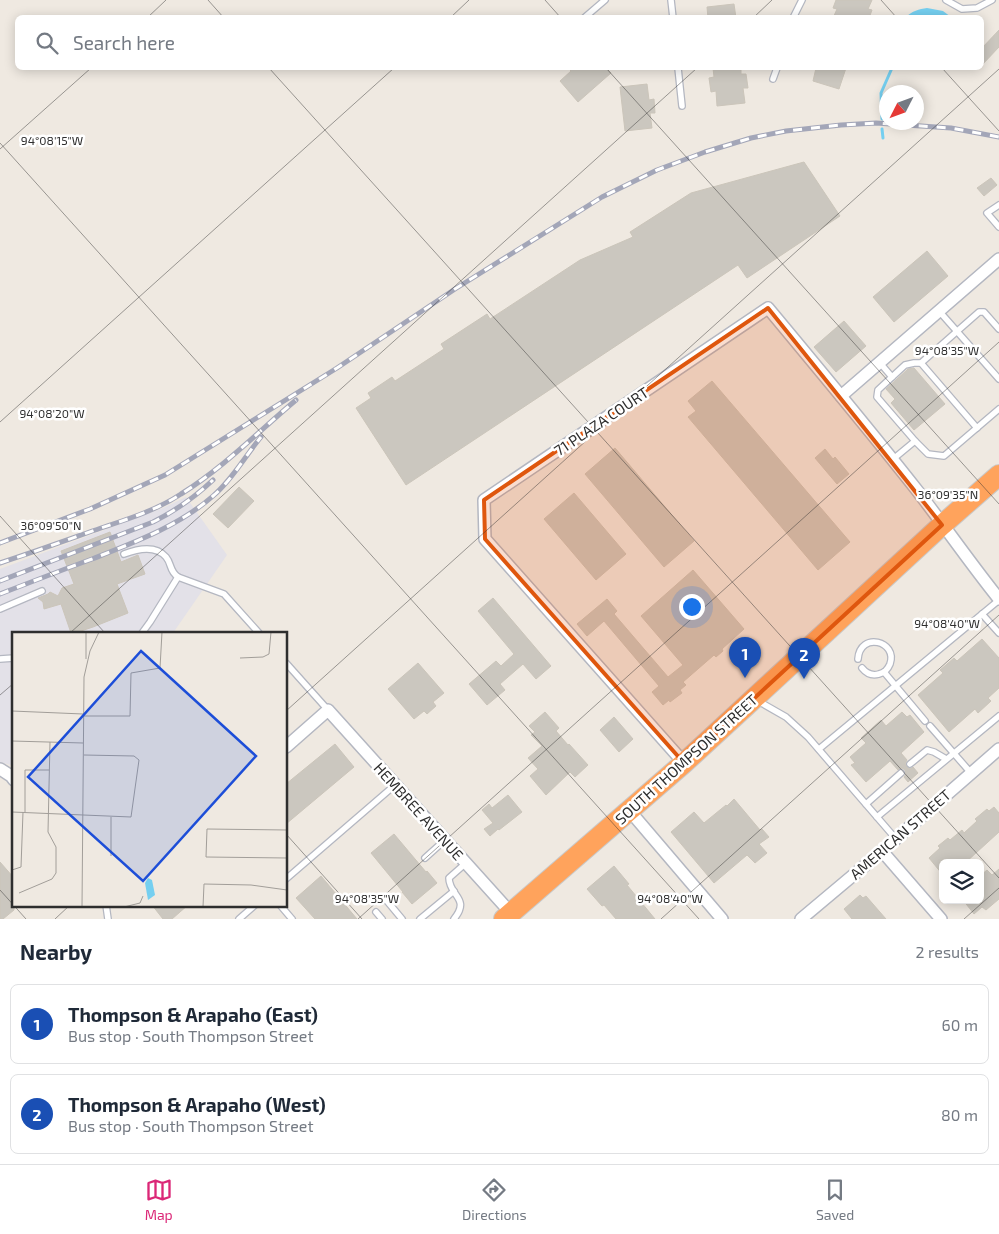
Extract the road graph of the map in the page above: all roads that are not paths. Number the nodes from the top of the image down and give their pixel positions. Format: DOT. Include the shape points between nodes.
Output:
graph roads {
  1 [pos="605,0"];
  2 [pos="671,0"];
  3 [pos="802,0"];
  4 [pos="946,0"];
  5 [pos="992,0"];
  6 [pos="588,15"];
  7 [pos="673,15"];
  8 [pos="794,15"];
  9 [pos="678,70"];
  10 [pos="776,70"];
  11 [pos="773,79"];
  12 [pos="682,106"];
  13 [pos="999,205"];
  14 [pos="999,227"];
  15 [pos="999,259"];
  16 [pos="939,311"];
  17 [pos="999,329"];
  18 [pos="957,331"];
  19 [pos="880,363"];
  20 [pos="921,363"];
  21 [pos="892,377"];
  22 [pos="999,379"];
  23 [pos="841,396"];
  24 [pos="999,409"];
  25 [pos="977,428"];
  26 [pos="915,441"];
  27 [pos="892,460"];
  28 [pos="999,475"];
  29 [pos="942,526"];
  30 [pos="124,554"];
  31 [pos="178,577"];
  32 [pos="42,591"];
  33 [pos="999,599"];
  34 [pos="0,609"];
  35 [pos="982,614"];
  36 [pos="143,632"];
  37 [pos="258,632"];
  38 [pos="999,634"];
  39 [pos="858,659"];
  40 [pos="288,665"];
  41 [pos="862,668"];
  42 [pos="884,672"];
  43 [pos="895,686"];
  44 [pos="755,698"];
  45 [pos="328,710"];
  46 [pos="999,716"];
  47 [pos="288,745"];
  48 [pos="819,749"];
  49 [pos="999,749"];
  50 [pos="954,753"];
  51 [pos="946,759"];
  52 [pos="684,763"];
  53 [pos="910,764"];
  54 [pos="0,769"];
  55 [pos="900,773"];
  56 [pos="971,773"];
  57 [pos="12,777"];
  58 [pos="396,785"];
  59 [pos="866,804"];
  60 [pos="629,810"];
  61 [pos="877,817"];
  62 [pos="896,839"];
  63 [pos="445,840"];
  64 [pos="882,851"];
  65 [pos="425,858"];
  66 [pos="466,863"];
  67 [pos="288,877"];
  68 [pos="454,891"];
  69 [pos="387,901"];
  70 [pos="106,906"];
  71 [pos="254,906"];
  72 [pos="281,906"];
  73 [pos="376,912"];
  74 [pos="507,916"];
  75 [pos="108,919"];
  76 [pos="239,919"];
  77 [pos="292,919"];
  78 [pos="382,919"];
  79 [pos="402,919"];
  80 [pos="420,919"];
  81 [pos="454,919"];
  82 [pos="722,919"];
  83 [pos="801,919"];
  84 [pos="941,919"];
  1 -- 6 [label="lane"];
  2 -- 7 [label="lane"];
  3 -- 8 [label="lane"];
  4 -- 5 [label="lane" via="962,9 977,8"];
  9 -- 12 [label="lane"];
  10 -- 11 [label="lane"];
  13 -- 14 [label="lane" via="987,213"];
  15 -- 16 [label="street"];
  16 -- 18 [label="lane"];
  16 -- 19 [label="street"];
  17 -- 18 [label="lane" via="984,312 979,312"];
  18 -- 20 [label="lane"];
  18 -- 22 [label="lane"];
  19 -- 21 [label="lane"];
  19 -- 23 [label="street"];
  20 -- 21 [label="lane" via="905,365"];
  20 -- 25 [label="lane"];
  21 -- 26 [label="lane" via="878,390 877,397"];
  23 -- 27 [label="street, 71 PLAZA COURT"];
  23 -- 52 [label="street, 71 PLAZA COURT" via="768,308 484,500 485,539"];
  24 -- 25 [label="lane"];
  25 -- 26 [label="lane" via="944,456 928,454"];
  26 -- 27 [label="lane"];
  27 -- 29 [label="street, 71 PLAZA COURT"];
  28 -- 29 [label="highway, SOUTH THOMPSON STREET"];
  29 -- 33 [label="street, 71 PLAZA COURT"];
  29 -- 44 [label="highway, SOUTH THOMPSON STREET"];
  30 -- 31 [label="lane" via="153,549 166,557"];
  31 -- 36 [label="lane"];
  31 -- 37 [label="lane" via="224,594"];
  32 -- 34 [label="lane"];
  33 -- 35 [label="lane"];
  35 -- 38 [label="lane"];
  35 -- 43 [label="lane"];
  39 -- 42 [label="lane" via="865,644 880,642 888,649 891,659"];
  40 -- 45 [label="lane"];
  41 -- 42 [label="lane" via="873,675"];
  42 -- 43 [label="lane"];
  43 -- 48 [label="lane"];
  43 -- 50 [label="lane"];
  44 -- 48 [label="lane" via="786,717"];
  44 -- 52 [label="highway, SOUTH THOMPSON STREET"];
  45 -- 47 [label="street"];
  45 -- 58 [label="street, HEMBREE AVENUE"];
  46 -- 50 [label="lane"];
  48 -- 59 [label="lane"];
  49 -- 56 [label="street, AMERICAN STREET"];
  50 -- 51 [label="lane"];
  50 -- 56 [label="lane"];
  51 -- 53 [label="lane" via="927,750"];
  51 -- 61 [label="lane"];
  52 -- 60 [label="highway, SOUTH THOMPSON STREET"];
  54 -- 57 [label="street"];
  55 -- 59 [label="lane"];
  56 -- 62 [label="street, AMERICAN STREET"];
  58 -- 63 [label="street, HEMBREE AVENUE"];
  58 -- 67 [label="lane"];
  59 -- 61 [label="lane"];
  60 -- 74 [label="highway, SOUTH THOMPSON STREET"];
  60 -- 82 [label="street"];
  61 -- 62 [label="lane"];
  62 -- 64 [label="street, AMERICAN STREET"];
  63 -- 65 [label="lane"];
  63 -- 66 [label="street, HEMBREE AVENUE"];
  64 -- 83 [label="street, AMERICAN STREET"];
  64 -- 84 [label="street"];
  66 -- 68 [label="lane" via="450,878"];
  66 -- 74 [label="street, HEMBREE AVENUE"];
  68 -- 80 [label="lane"];
  68 -- 81 [label="lane" via="460,902"];
  69 -- 79 [label="lane"];
  70 -- 75 [label="lane"];
  71 -- 76 [label="lane"];
  72 -- 77 [label="lane"];
  73 -- 78 [label="lane"];
}
